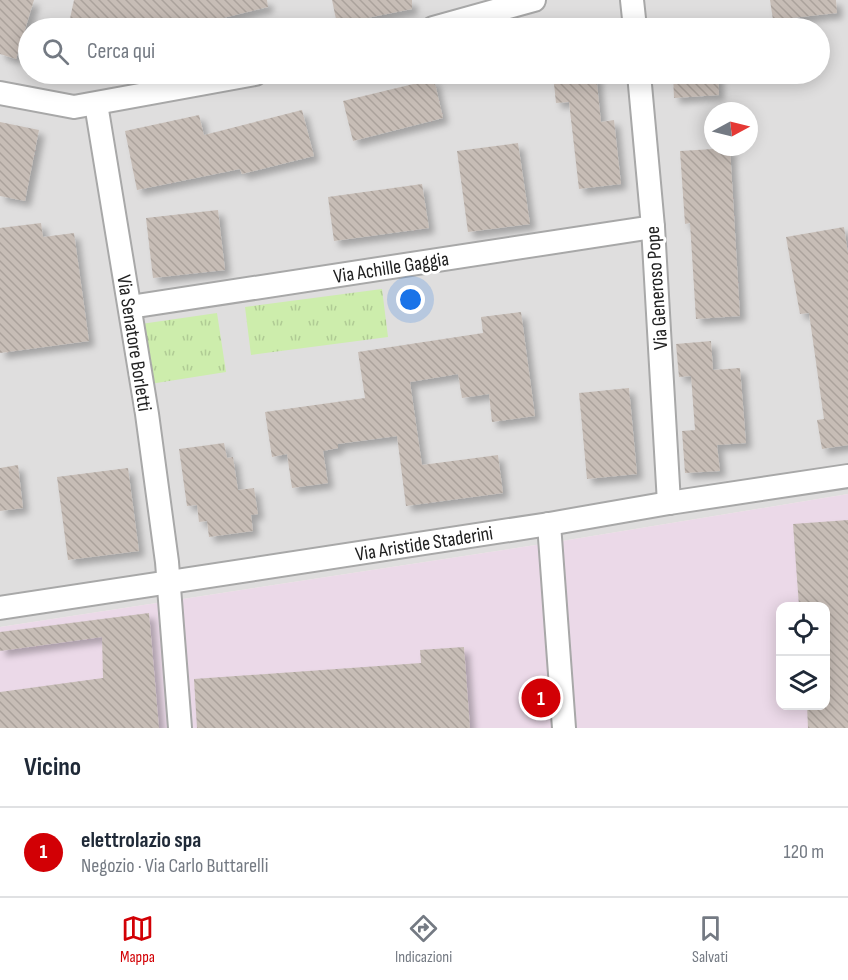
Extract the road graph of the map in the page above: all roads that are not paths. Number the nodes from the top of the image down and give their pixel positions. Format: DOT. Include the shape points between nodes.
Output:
graph roads {
  1 [pos="534,0"];
  2 [pos="632,0"];
  3 [pos="470,18"];
  4 [pos="634,18"];
  5 [pos="202,84"];
  6 [pos="640,84"];
  7 [pos="0,93"];
  8 [pos="96,104"];
  9 [pos="653,227"];
  10 [pos="130,308"];
  11 [pos="848,476"];
  12 [pos="669,503"];
  13 [pos="549,524"];
  14 [pos="170,583"];
  15 [pos="0,608"];
  16 [pos="180,728"];
  17 [pos="564,728"];
  1 -- 3 [label="street"];
  2 -- 4 [label="street"];
  5 -- 8 [label="street"];
  6 -- 9 [label="street, Via Generoso Pope"];
  7 -- 8 [label="street" via="74,107"];
  8 -- 10 [label="street, Via Senatore Borletti"];
  9 -- 10 [label="street, Via Achille Gaggia"];
  9 -- 12 [label="street, Via Generoso Pope"];
  10 -- 14 [label="street, Via Senatore Borletti"];
  11 -- 12 [label="street, Via Aristide Staderini"];
  12 -- 13 [label="street, Via Aristide Staderini"];
  13 -- 14 [label="street, Via Aristide Staderini"];
  13 -- 17 [label="street"];
  14 -- 15 [label="street, Via Aristide Staderini"];
  14 -- 16 [label="street, Via Senatore Borletti"];
}
